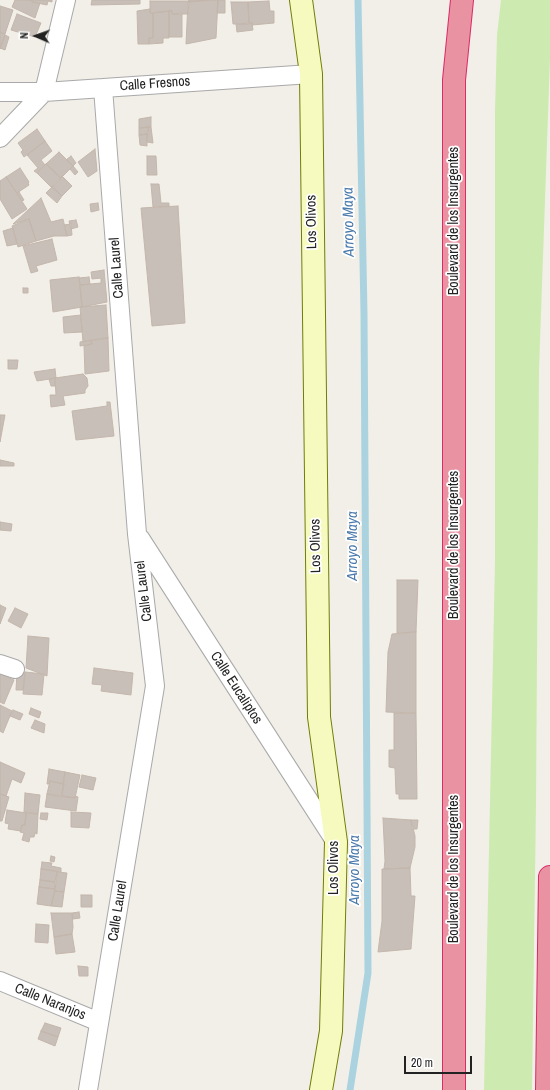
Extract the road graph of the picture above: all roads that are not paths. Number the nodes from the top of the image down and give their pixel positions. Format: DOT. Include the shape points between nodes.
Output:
graph roads {
  1 [pos="66,0"];
  2 [pos="301,0"];
  3 [pos="462,0"];
  4 [pos="310,74"];
  5 [pos="103,88"];
  6 [pos="0,92"];
  7 [pos="44,92"];
  8 [pos="0,138"];
  9 [pos="137,534"];
  10 [pos="336,842"];
  11 [pos="550,877"];
  12 [pos="0,981"];
  13 [pos="100,1022"];
  14 [pos="88,1090"];
  15 [pos="321,1090"];
  16 [pos="454,1090"];
  17 [pos="548,1090"];
  1 -- 7 [label="street"];
  2 -- 4 [label="street, Los Olivos"];
  3 -- 16 [label="highway, Boulevard de los Insurgentes" via="454,80"];
  4 -- 5 [label="street, Calle Fresnos"];
  4 -- 10 [label="street, Los Olivos" via="319,717"];
  5 -- 7 [label="street, Calle Fresnos"];
  5 -- 9 [label="street, Calle Laurel"];
  6 -- 7 [label="street, Calle Fresnos"];
  7 -- 8 [label="street"];
  9 -- 10 [label="street, Calle Eucaliptos"];
  9 -- 13 [label="street, Calle Laurel" via="155,686"];
  10 -- 15 [label="street, Los Olivos" via="330,1031"];
  11 -- 17 [label="highway"];
  12 -- 13 [label="street, Calle Naranjos"];
  13 -- 14 [label="street, Calle Laurel"];
}
